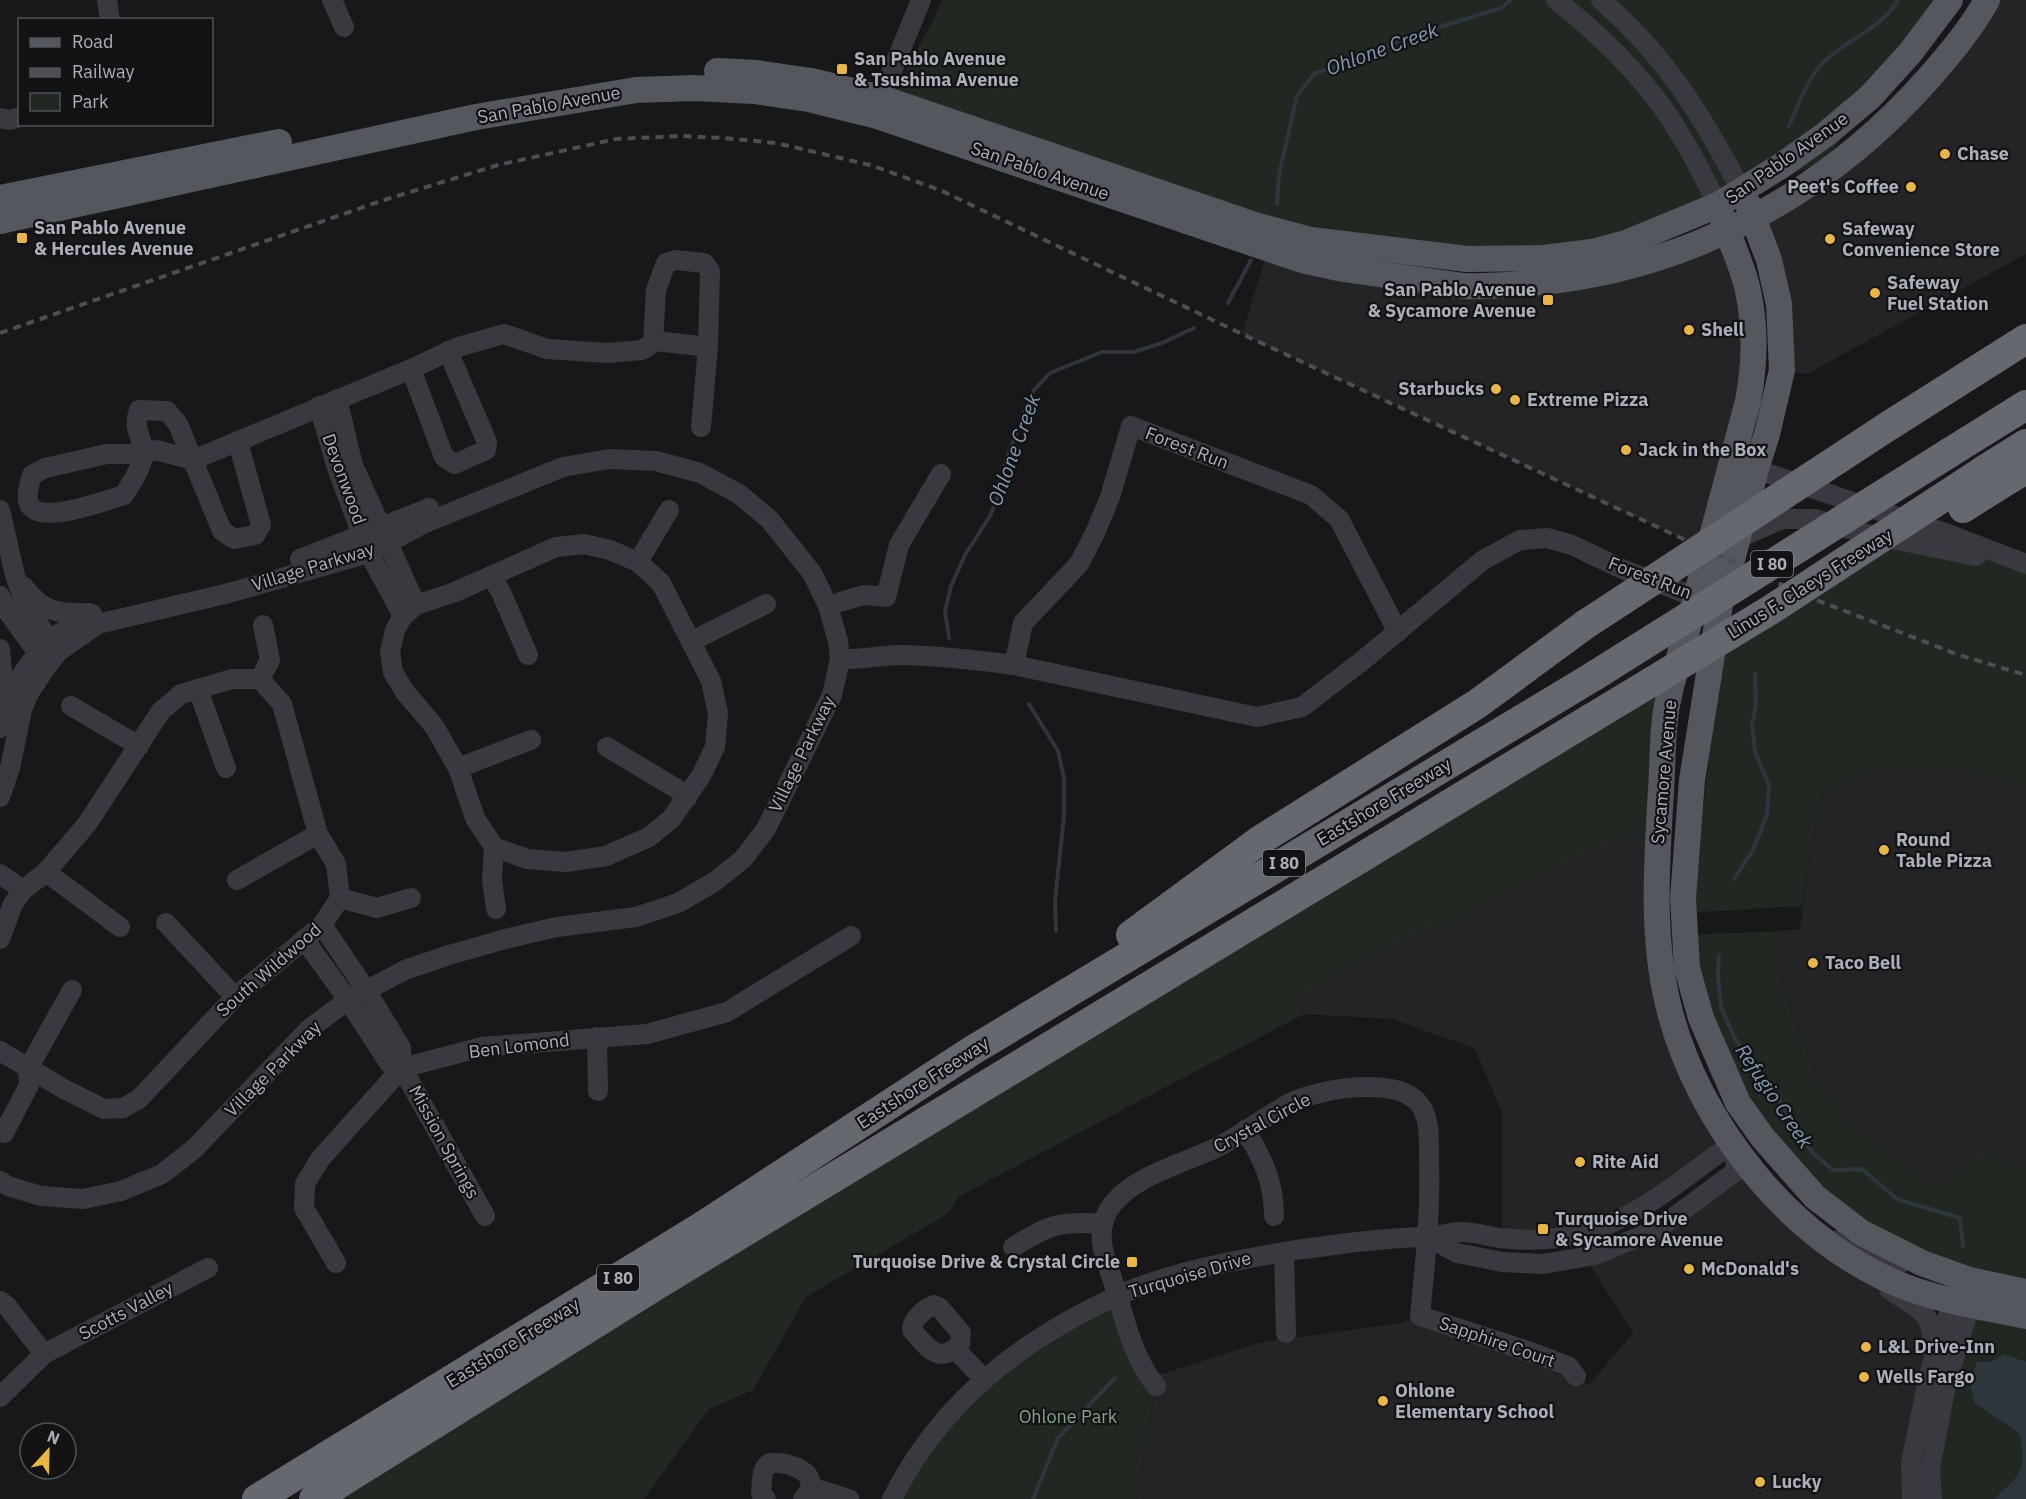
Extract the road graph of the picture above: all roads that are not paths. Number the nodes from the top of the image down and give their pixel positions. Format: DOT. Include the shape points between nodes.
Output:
graph roads {
  1 [pos="107,0"];
  2 [pos="332,0"];
  3 [pos="921,0"];
  4 [pos="1556,0"];
  5 [pos="1601,0"];
  6 [pos="1950,0"];
  7 [pos="1987,0"];
  8 [pos="110,18"];
  9 [pos="344,27"];
  10 [pos="1629,27"];
  11 [pos="1607,44"];
  12 [pos="881,98"];
  13 [pos="0,118"];
  14 [pos="18,118"];
  15 [pos="1741,190"];
  16 [pos="0,198"];
  17 [pos="1718,205"];
  18 [pos="1755,218"];
  19 [pos="0,221"];
  20 [pos="1727,232"];
  21 [pos="2026,339"];
  22 [pos="653,343"];
  23 [pos="708,347"];
  24 [pos="448,351"];
  25 [pos="411,369"];
  26 [pos="328,402"];
  27 [pos="2026,405"];
  28 [pos="701,427"];
  29 [pos="238,442"];
  30 [pos="2026,444"];
  31 [pos="144,454"];
  32 [pos="193,460"];
  33 [pos="1732,460"];
  34 [pos="1756,469"];
  35 [pos="2007,472"];
  36 [pos="941,474"];
  37 [pos="0,510"];
  38 [pos="669,510"];
  39 [pos="1738,538"];
  40 [pos="375,539"];
  41 [pos="638,562"];
  42 [pos="2026,566"];
  43 [pos="15,575"];
  44 [pos="491,576"];
  45 [pos="0,596"];
  46 [pos="1696,596"];
  47 [pos="840,602"];
  48 [pos="766,604"];
  49 [pos="1720,605"];
  50 [pos="410,611"];
  51 [pos="93,613"];
  52 [pos="263,625"];
  53 [pos="1398,632"];
  54 [pos="692,640"];
  55 [pos="0,649"];
  56 [pos="48,653"];
  57 [pos="528,655"];
  58 [pos="847,659"];
  59 [pos="1014,665"];
  60 [pos="1594,676"];
  61 [pos="260,679"];
  62 [pos="198,689"];
  63 [pos="71,706"];
  64 [pos="1590,719"];
  65 [pos="3,720"];
  66 [pos="531,740"];
  67 [pos="139,746"];
  68 [pos="607,747"];
  69 [pos="226,768"];
  70 [pos="458,768"];
  71 [pos="0,797"];
  72 [pos="687,798"];
  73 [pos="318,834"];
  74 [pos="494,847"];
  75 [pos="46,872"];
  76 [pos="0,874"];
  77 [pos="237,880"];
  78 [pos="12,896"];
  79 [pos="340,898"];
  80 [pos="411,898"];
  81 [pos="496,909"];
  82 [pos="166,922"];
  83 [pos="322,926"];
  84 [pos="120,927"];
  85 [pos="851,936"];
  86 [pos="0,939"];
  87 [pos="304,939"];
  88 [pos="72,990"];
  89 [pos="235,997"];
  90 [pos="360,1000"];
  91 [pos="597,1037"];
  92 [pos="973,1050"];
  93 [pos="0,1051"];
  94 [pos="402,1068"];
  95 [pos="28,1069"];
  96 [pos="598,1091"];
  97 [pos="1245,1130"];
  98 [pos="4,1133"];
  99 [pos="1764,1138"];
  100 [pos="1737,1154"];
  101 [pos="0,1181"];
  102 [pos="0,1195"];
  103 [pos="485,1216"];
  104 [pos="1274,1216"];
  105 [pos="1103,1224"];
  106 [pos="1428,1237"];
  107 [pos="1013,1247"];
  108 [pos="1284,1252"];
  109 [pos="1839,1252"];
  110 [pos="336,1263"];
  111 [pos="1922,1263"];
  112 [pos="208,1268"];
  113 [pos="1969,1280"];
  114 [pos="2026,1292"];
  115 [pos="1118,1296"];
  116 [pos="0,1301"];
  117 [pos="1961,1303"];
  118 [pos="2026,1316"];
  119 [pos="1286,1333"];
  120 [pos="956,1348"];
  121 [pos="44,1354"];
  122 [pos="1930,1371"];
  123 [pos="1576,1376"];
  124 [pos="984,1379"];
  125 [pos="1156,1386"];
  126 [pos="0,1397"];
  127 [pos="807,1493"];
  128 [pos="258,1499"];
  129 [pos="314,1499"];
  130 [pos="766,1499"];
  131 [pos="849,1499"];
  132 [pos="892,1499"];
  133 [pos="1912,1499"];
  134 [pos="1932,1499"];
  1 -- 8 [label="street"];
  2 -- 9 [label="street"];
  3 -- 12 [label="street"];
  4 -- 11 [label="street, Sycamore Avenue"];
  5 -- 10 [label="street, Sycamore Avenue"];
  6 -- 15 [label="main road, San Pablo Avenue" via="1870,97 1826,134"];
  7 -- 18 [label="main road, San Pablo Avenue" via="1938,68 1870,138 1814,182"];
  10 -- 11 [label="street"];
  10 -- 15 [label="street, Sycamore Avenue" via="1691,101"];
  11 -- 17 [label="street, Sycamore Avenue" via="1681,134"];
  12 -- 16 [label="main road, San Pablo Avenue" via="756,73 653,73 483,100"];
  12 -- 17 [label="main road, San Pablo Avenue" via="1258,226 1311,240 1394,252 1467,259 1544,258 1592,252 1626,243"];
  13 -- 14 [label="street"];
  15 -- 17 [label="main road, San Pablo Avenue"];
  15 -- 18 [label="main road, Sycamore Avenue"];
  17 -- 20 [label="main road, Sycamore Avenue"];
  18 -- 20 [label="main road, San Pablo Avenue"];
  18 -- 34 [label="main road, Sycamore Avenue" via="1769,260 1782,333 1780,380"];
  19 -- 20 [label="main road, San Pablo Avenue" via="476,117 636,90 694,88 808,99 877,116 1302,260 1453,284 1484,287 1598,275 1660,258"];
  20 -- 33 [label="main road, Sycamore Avenue" via="1748,289 1754,346 1754,371"];
  21 -- 92 [label="highway, bridge" via="1586,624 1477,704 1259,841"];
  22 -- 23 [label="street"];
  22 -- 23 [label="street" via="656,290 666,263 676,260 704,263 710,271"];
  22 -- 24 [label="street" via="642,350 608,353 547,349 504,334"];
  23 -- 28 [label="street"];
  24 -- 25 [label="street"];
  24 -- 25 [label="street" via="488,442 486,450 454,464 444,457"];
  25 -- 26 [label="street"];
  26 -- 29 [label="street"];
  26 -- 40 [label="street, Devonwood" via="337,468"];
  27 -- 60 [label="highway, Linus F. Claeys Freeway / I 80, bridge"];
  29 -- 32 [label="street"];
  29 -- 32 [label="street" via="261,525 255,535 234,539 222,531"];
  30 -- 35 [label="highway"];
  31 -- 31 [label="street" via="124,495 51,514 35,510 30,504 28,488 32,475 45,468 107,454"];
  31 -- 32 [label="street" via="156,450"];
  31 -- 32 [label="street" via="135,421 139,410 167,411 178,424"];
  33 -- 34 [label="street"];
  33 -- 46 [label="main road, Sycamore Avenue"];
  34 -- 39 [label="main road, Sycamore Avenue"];
  34 -- 42 [label="street" via="1948,534"];
  35 -- 64 [label="highway, Linus F. Claeys Freeway / I 80, bridge" via="1938,523 1899,527"];
  36 -- 47 [label="street" via="899,545 886,597 864,595"];
  37 -- 43 [label="street"];
  38 -- 41 [label="street"];
  39 -- 42 [label="street" via="1782,519 1815,519 1863,533"];
  39 -- 49 [label="main road, Sycamore Avenue"];
  40 -- 47 [label="street, Village Parkway" via="559,456 608,447 658,449 704,462 745,484 778,511 823,567"];
  40 -- 50 [label="street, Devonwood"];
  40 -- 51 [label="street, Village Parkway" via="226,582"];
  40 -- 56 [label="street, Village Parkway" via="229,593 98,624"];
  40 -- 58 [label="street, Village Parkway" via="423,524 563,467 609,459 656,461 700,473 739,494 769,519 812,573"];
  41 -- 44 [label="street" via="610,549 584,544 556,547"];
  41 -- 54 [label="street" via="661,583"];
  43 -- 51 [label="street" via="43,606 64,614"];
  43 -- 56 [label="street"];
  44 -- 50 [label="street"];
  44 -- 57 [label="street"];
  45 -- 56 [label="street" via="8,612"];
  46 -- 49 [label="street, Forest Run"];
  46 -- 53 [label="street, Forest Run" via="1622,569 1572,545 1547,538 1520,540 1483,561"];
  46 -- 100 [label="main road, Sycamore Avenue" via="1666,711 1656,878 1659,956 1670,1011 1688,1064"];
  47 -- 58 [label="street, Village Parkway" via="850,638"];
  48 -- 54 [label="street"];
  49 -- 99 [label="main road, Sycamore Avenue" via="1692,780 1683,898 1687,968 1720,1065 1738,1103"];
  50 -- 70 [label="street" via="395,630 390,652 393,672 434,726"];
  51 -- 56 [label="street, Village Parkway"];
  52 -- 61 [label="street" via="270,660"];
  53 -- 59 [label="street, Forest Run" via="1302,707 1257,717"];
  53 -- 59 [label="street, Forest Run" via="1339,519 1311,495 1131,426 1095,533 1079,564 1023,623"];
  54 -- 72 [label="street" via="711,681 718,713 714,747"];
  55 -- 65 [label="street"];
  56 -- 65 [label="street, Village Parkway" via="17,682"];
  56 -- 71 [label="street, Village Parkway" via="22,711"];
  58 -- 59 [label="street, Forest Run" via="899,655"];
  58 -- 90 [label="street, Village Parkway" via="843,699 776,835 751,867 721,892 683,914 639,928 512,949"];
  60 -- 92 [label="highway, Eastshore Freeway / I 80"];
  61 -- 62 [label="street" via="232,679"];
  61 -- 73 [label="street" via="282,704"];
  62 -- 67 [label="street" via="181,694 161,711"];
  62 -- 69 [label="street"];
  63 -- 67 [label="street"];
  64 -- 129 [label="highway, Eastshore Freeway / I 80" via="658,1284"];
  66 -- 70 [label="street"];
  67 -- 75 [label="street" via="87,824"];
  68 -- 72 [label="street"];
  70 -- 74 [label="street" via="475,818"];
  72 -- 74 [label="street" via="671,819 649,837 606,856 566,862 527,859"];
  73 -- 77 [label="street"];
  73 -- 79 [label="street" via="336,864"];
  74 -- 81 [label="street" via="492,880"];
  75 -- 78 [label="street"];
  75 -- 84 [label="street"];
  76 -- 78 [label="street"];
  78 -- 86 [label="street"];
  79 -- 80 [label="street" via="377,908"];
  79 -- 83 [label="street, South Wildwood"];
  82 -- 89 [label="street"];
  83 -- 87 [label="street, South Wildwood"];
  83 -- 90 [label="street, Mission Springs"];
  85 -- 91 [label="street, Ben Lomond" via="727,1012 647,1034"];
  87 -- 89 [label="street, South Wildwood"];
  87 -- 90 [label="street, Mission Springs"];
  88 -- 95 [label="street"];
  89 -- 95 [label="street, South Wildwood" via="139,1099 123,1108 104,1109"];
  90 -- 94 [label="street, Mission Springs" via="401,1048"];
  90 -- 101 [label="street, Village Parkway" via="309,1029 194,1149 162,1174 121,1191 83,1199 42,1196"];
  90 -- 102 [label="street, Village Parkway" via="202,1158 168,1184 125,1203 84,1211 39,1208"];
  91 -- 94 [label="street, Ben Lomond" via="482,1047"];
  91 -- 96 [label="street"];
  92 -- 128 [label="highway, Eastshore Freeway / I 80" via="698,1229"];
  93 -- 95 [label="street, South Wildwood"];
  94 -- 103 [label="street, Mission Springs"];
  94 -- 110 [label="street" via="320,1159 305,1184 304,1208"];
  95 -- 98 [label="street" via="29,1084"];
  97 -- 104 [label="street" via="1268,1174 1274,1194"];
  97 -- 105 [label="street, Crystal Circle" via="1136,1183 1113,1204"];
  97 -- 106 [label="street, Crystal Circle" via="1291,1103 1318,1093 1382,1088 1407,1094 1422,1108 1427,1122"];
  99 -- 100 [label="street, Turquoise Drive"];
  99 -- 111 [label="main road, Sycamore Avenue" via="1815,1197 1862,1233"];
  100 -- 106 [label="street, Turquoise Drive" via="1723,1150 1648,1204 1586,1232 1538,1239 1462,1232"];
  100 -- 106 [label="street, Turquoise Drive" via="1736,1171 1658,1229 1595,1255 1544,1264 1502,1262 1457,1252"];
  100 -- 109 [label="main road, Sycamore Avenue" via="1776,1198"];
  105 -- 107 [label="street" via="1055,1224"];
  105 -- 115 [label="street" via="1102,1244"];
  106 -- 108 [label="street, Turquoise Drive"];
  106 -- 123 [label="street, Sapphire Court" via="1420,1316 1568,1366"];
  108 -- 115 [label="street, Turquoise Drive" via="1200,1269"];
  108 -- 119 [label="street"];
  109 -- 111 [label="street" via="1835,1241 1848,1239 1895,1263"];
  109 -- 117 [label="main road, Sycamore Avenue" via="1909,1288"];
  109 -- 122 [label="street" via="1916,1305 1929,1320 1933,1337"];
  111 -- 113 [label="main road, Sycamore Avenue"];
  112 -- 121 [label="street, Scotts Valley"];
  113 -- 114 [label="main road, Sycamore Avenue"];
  113 -- 117 [label="street"];
  115 -- 124 [label="street, Turquoise Drive" via="1049,1333"];
  115 -- 125 [label="street" via="1134,1347"];
  116 -- 121 [label="street"];
  117 -- 118 [label="main road, Sycamore Avenue"];
  117 -- 122 [label="street"];
  117 -- 134 [label="street" via="1930,1469"];
  120 -- 124 [label="street"];
  121 -- 126 [label="street, Scotts Valley"];
  122 -- 133 [label="street" via="1911,1462"];
  124 -- 132 [label="street, Turquoise Drive" via="929,1437"];
  127 -- 130 [label="street" via="808,1475 798,1467 771,1463 764,1471 761,1493"];
  127 -- 131 [label="street"];
}
